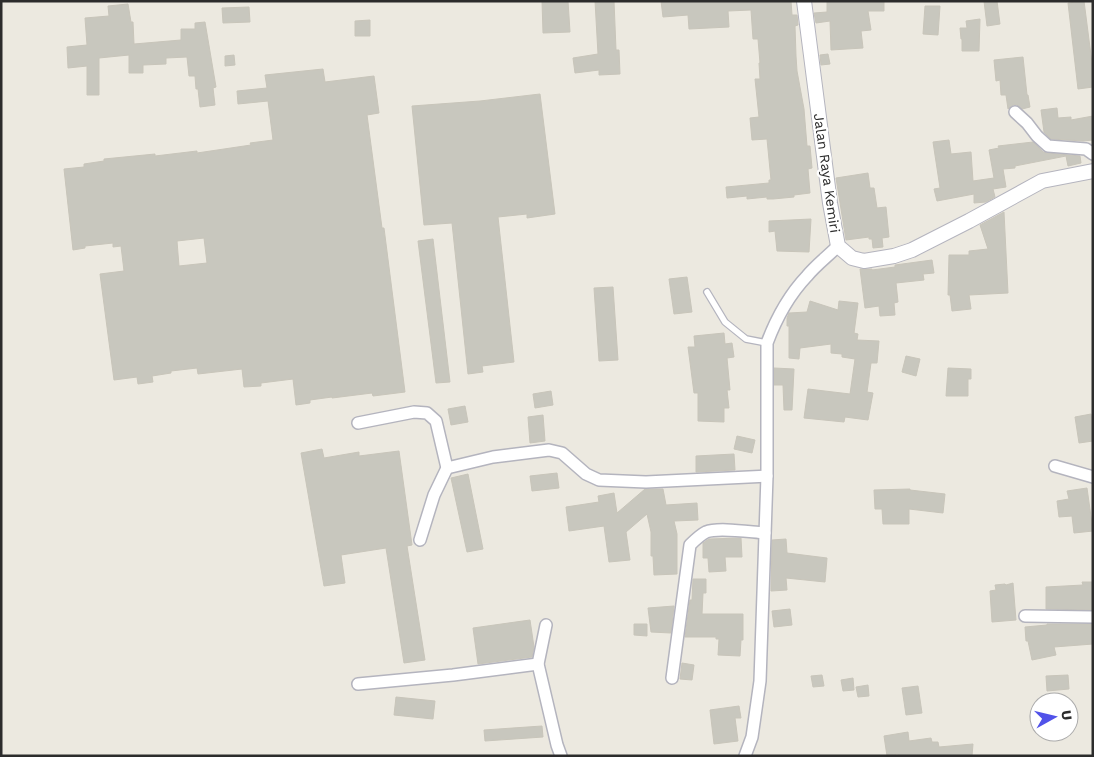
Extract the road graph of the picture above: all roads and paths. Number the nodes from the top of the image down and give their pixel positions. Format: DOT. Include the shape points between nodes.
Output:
graph roads {
  1 [pos="804,1"];
  2 [pos="1015,112"];
  3 [pos="1093,154"];
  4 [pos="1093,171"];
  5 [pos="838,246"];
  6 [pos="707,292"];
  7 [pos="767,343"];
  8 [pos="358,422"];
  9 [pos="1055,466"];
  10 [pos="447,468"];
  11 [pos="767,476"];
  12 [pos="1093,477"];
  13 [pos="764,533"];
  14 [pos="420,540"];
  15 [pos="1025,616"];
  16 [pos="1093,617"];
  17 [pos="546,625"];
  18 [pos="538,664"];
  19 [pos="672,678"];
  20 [pos="358,684"];
  21 [pos="561,756"];
  22 [pos="745,756"];
  1 -- 5 [label="street, Jalan Raya Kemiri"];
  2 -- 3 [label="street" via="1048,146 1086,149"];
  4 -- 5 [label="street, Jalan Raya Kemiri" via="1042,181 912,250 894,256 864,261 852,258"];
  5 -- 7 [label="street" via="806,276 774,325"];
  6 -- 7 [label="lane" via="725,322 746,339"];
  7 -- 11 [label="street"];
  8 -- 10 [label="street" via="414,412 427,413 436,421"];
  9 -- 12 [label="street"];
  10 -- 11 [label="street" via="492,457 549,450 562,453 598,480 646,482"];
  10 -- 14 [label="street" via="434,495"];
  11 -- 13 [label="street"];
  13 -- 19 [label="street" via="707,531 690,544"];
  13 -- 22 [label="street" via="760,681 752,737"];
  15 -- 16 [label="street"];
  17 -- 18 [label="street"];
  18 -- 20 [label="street"];
  18 -- 21 [label="street"];
}
